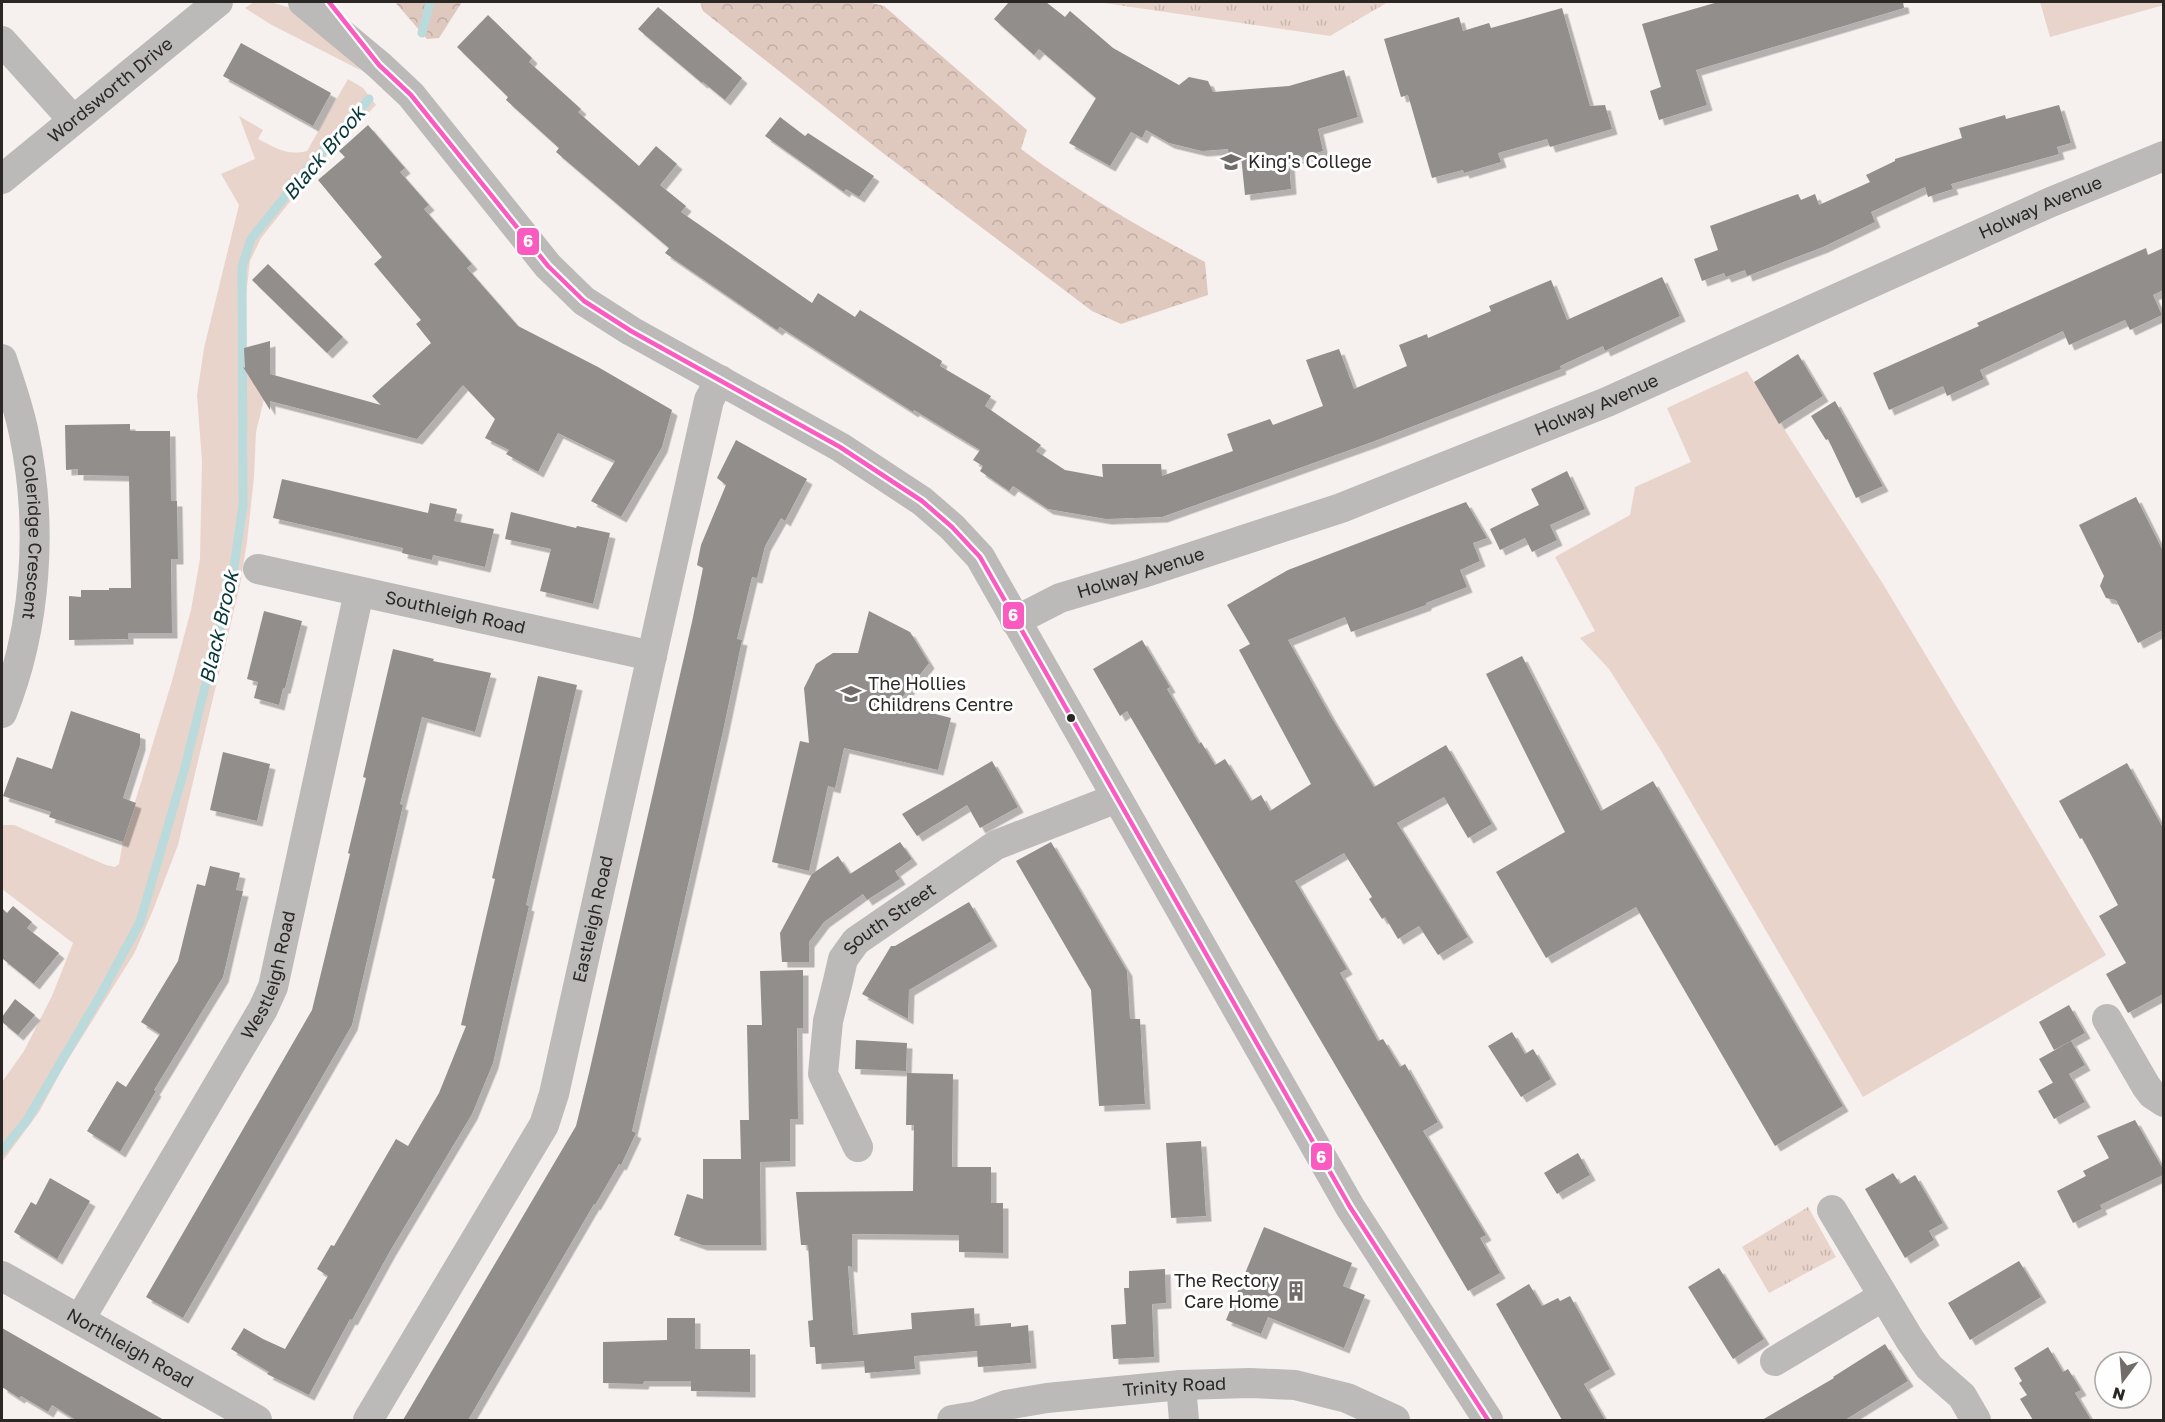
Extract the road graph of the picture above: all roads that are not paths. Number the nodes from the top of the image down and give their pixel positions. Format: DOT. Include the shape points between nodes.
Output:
graph roads {
  1 [pos="218,2"];
  2 [pos="303,2"];
  3 [pos="329,2"];
  4 [pos="2,41"];
  5 [pos="379,65"];
  6 [pos="73,120"];
  7 [pos="2163,156"];
  8 [pos="2,179"];
  9 [pos="2,359"];
  10 [pos="720,380"];
  11 [pos="258,569"];
  12 [pos="359,592"];
  13 [pos="1015,621"];
  14 [pos="652,656"];
  15 [pos="2,713"];
  16 [pos="1117,798"];
  17 [pos="2107,1019"];
  18 [pos="2163,1102"];
  19 [pos="858,1147"];
  20 [pos="1832,1210"];
  21 [pos="2,1275"];
  22 [pos="1882,1297"];
  23 [pos="80,1319"];
  24 [pos="1775,1361"];
  25 [pos="1181,1385"];
  26 [pos="1476,1417"];
  27 [pos="257,1420"];
  28 [pos="368,1420"];
  29 [pos="952,1420"];
  30 [pos="1184,1420"];
  31 [pos="1395,1420"];
  32 [pos="1976,1420"];
  1 -- 6 [label="street, Wordsworth Drive"];
  2 -- 5 [label="street"];
  3 -- 5 [label="street"];
  4 -- 6 [label="street"];
  5 -- 10 [label="street" via="411,95 548,266 584,301"];
  6 -- 8 [label="street, Wordsworth Drive"];
  7 -- 13 [label="street, Holway Avenue" via="2051,202 1607,402 1341,508 1060,598"];
  9 -- 15 [label="street, Coleridge Crescent" via="15,395 31,473 34,545 30,605 21,654"];
  10 -- 13 [label="street" via="840,447 922,501 980,557"];
  10 -- 14 [label="street, Eastleigh Road" via="709,400"];
  11 -- 12 [label="street, Southleigh Road"];
  12 -- 14 [label="street, Southleigh Road"];
  12 -- 23 [label="street, Westleigh Road" via="273,987"];
  13 -- 16 [label="street"];
  14 -- 28 [label="street, Eastleigh Road" via="555,1094 544,1125"];
  16 -- 19 [label="street, South Street" via="996,845 856,941 843,959 828,1022 822,1074"];
  16 -- 26 [label="street" via="1350,1207"];
  17 -- 18 [label="street" via="2146,1086"];
  20 -- 22 [label="street"];
  21 -- 23 [label="street, Northleigh Road"];
  22 -- 24 [label="street"];
  22 -- 32 [label="street" via="1929,1367 1962,1396"];
  23 -- 27 [label="street, Northleigh Road"];
  25 -- 29 [label="street, Trinity Road" via="1006,1404"];
  25 -- 30 [label="street"];
  25 -- 31 [label="street, Trinity Road" via="1295,1386 1347,1398"];
}
